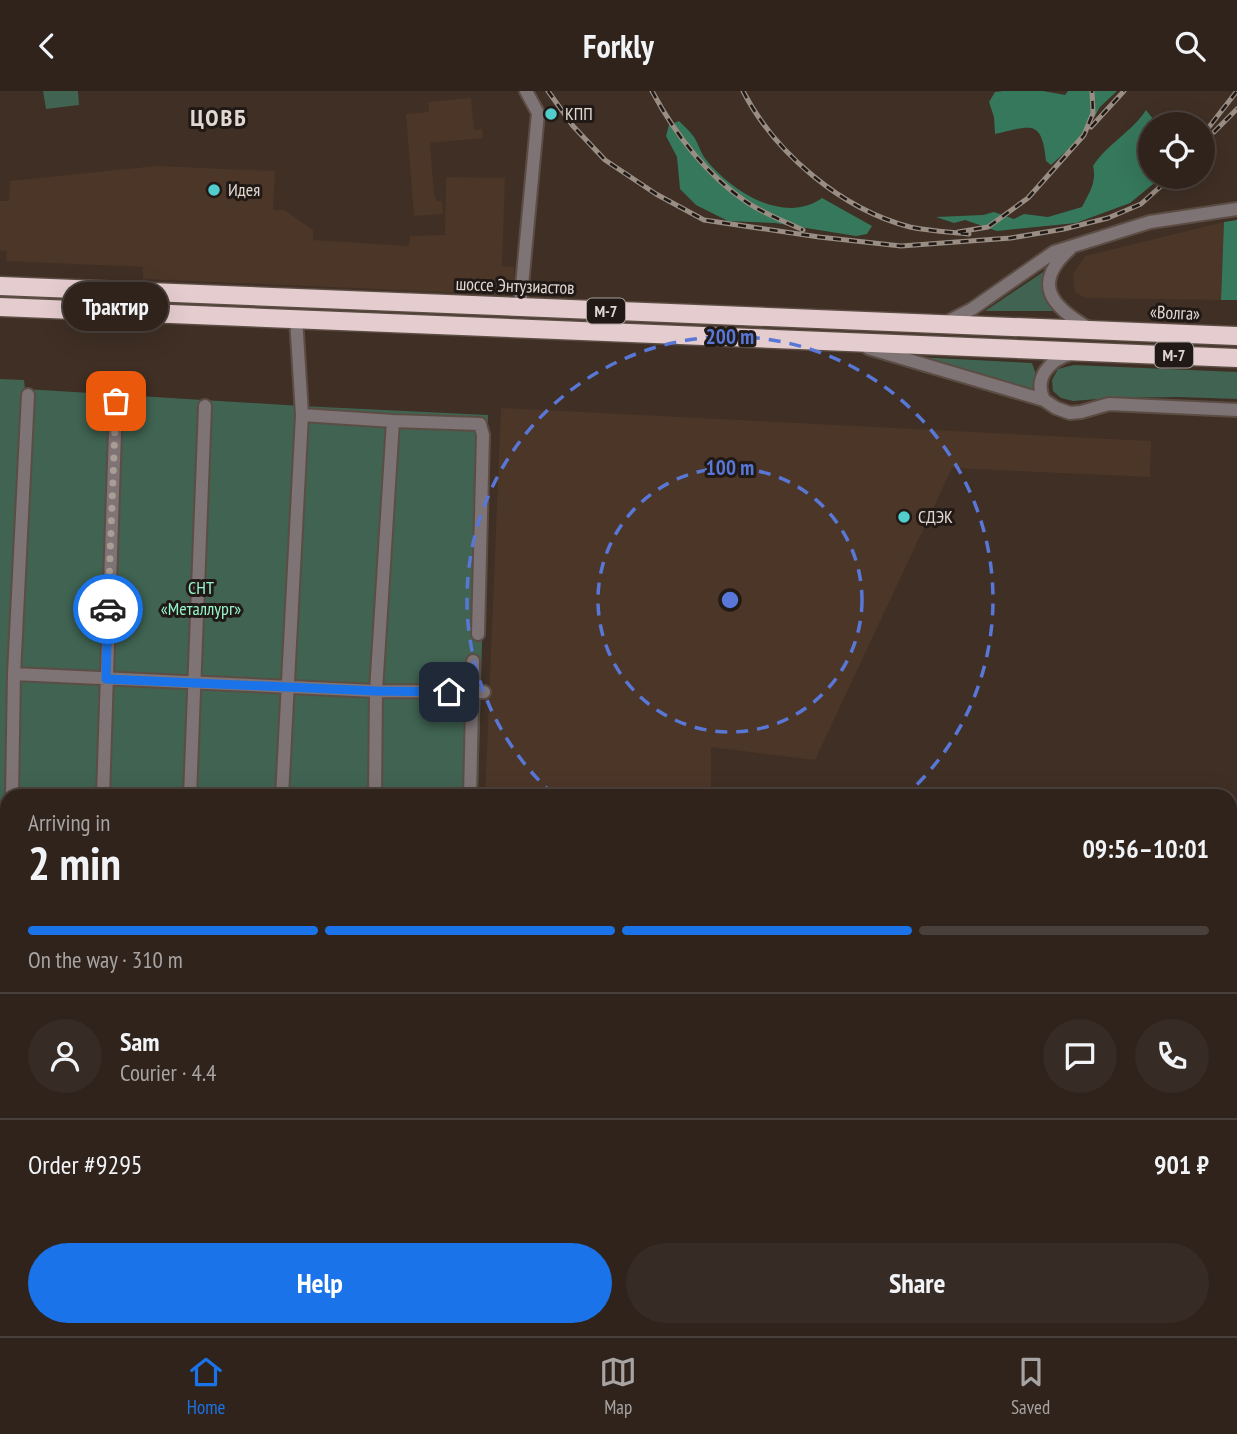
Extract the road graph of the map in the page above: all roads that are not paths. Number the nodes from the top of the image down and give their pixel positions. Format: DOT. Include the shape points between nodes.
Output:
graph roads {
  1 [pos="526,91"];
  2 [pos="1237,209"];
  3 [pos="1077,243"];
  4 [pos="0,286"];
  5 [pos="0,307"];
  6 [pos="520,307"];
  7 [pos="296,317"];
  8 [pos="942,325"];
  9 [pos="1103,331"];
  10 [pos="1237,336"];
  11 [pos="848,342"];
  12 [pos="1079,352"];
  13 [pos="1237,358"];
  14 [pos="28,395"];
  15 [pos="1044,400"];
  16 [pos="116,401"];
  17 [pos="205,406"];
  18 [pos="1237,411"];
  19 [pos="302,415"];
  20 [pos="393,421"];
  21 [pos="478,634"];
  22 [pos="473,661"];
  23 [pos="14,674"];
  24 [pos="106,679"];
  25 [pos="194,683"];
  26 [pos="286,687"];
  27 [pos="376,691"];
  28 [pos="479,692"];
  29 [pos="12,789"];
  30 [pos="103,789"];
  31 [pos="190,789"];
  32 [pos="282,789"];
  33 [pos="375,789"];
  34 [pos="471,789"];
  1 -- 6 [label="street" via="538,113"];
  2 -- 3 [label="street" via="1150,222"];
  3 -- 8 [label="street" via="1054,251"];
  3 -- 9 [label="street" via="1054,268 1050,295 1063,313"];
  4 -- 6 [label="highway, шоссе Энтузиастов / М-7"];
  5 -- 7 [label="highway, М-7"];
  6 -- 8 [label="highway, шоссе Энтузиастов / М-7"];
  7 -- 11 [label="highway, М-7"];
  7 -- 19 [label="street"];
  8 -- 9 [label="highway, шоссе Энтузиастов / М-7"];
  9 -- 10 [label="highway, «Волга» / М-7"];
  11 -- 12 [label="highway, М-7"];
  11 -- 15 [label="street"];
  12 -- 13 [label="highway, М-7"];
  12 -- 15 [label="street" via="1059,357 1046,369 1040,379"];
  14 -- 23 [label="street"];
  15 -- 18 [label="street" via="1070,413 1109,404"];
  16 -- 24 [label="street"];
  17 -- 25 [label="street"];
  19 -- 20 [label="street"];
  19 -- 26 [label="street"];
  20 -- 21 [label="street" via="480,423 486,495"];
  20 -- 27 [label="street"];
  22 -- 28 [label="street"];
  23 -- 24 [label="street"];
  23 -- 29 [label="street"];
  24 -- 25 [label="street"];
  24 -- 30 [label="street"];
  25 -- 26 [label="street"];
  25 -- 31 [label="street"];
  26 -- 27 [label="street"];
  26 -- 32 [label="street"];
  27 -- 28 [label="street"];
  27 -- 33 [label="street"];
  28 -- 34 [label="street"];
}
